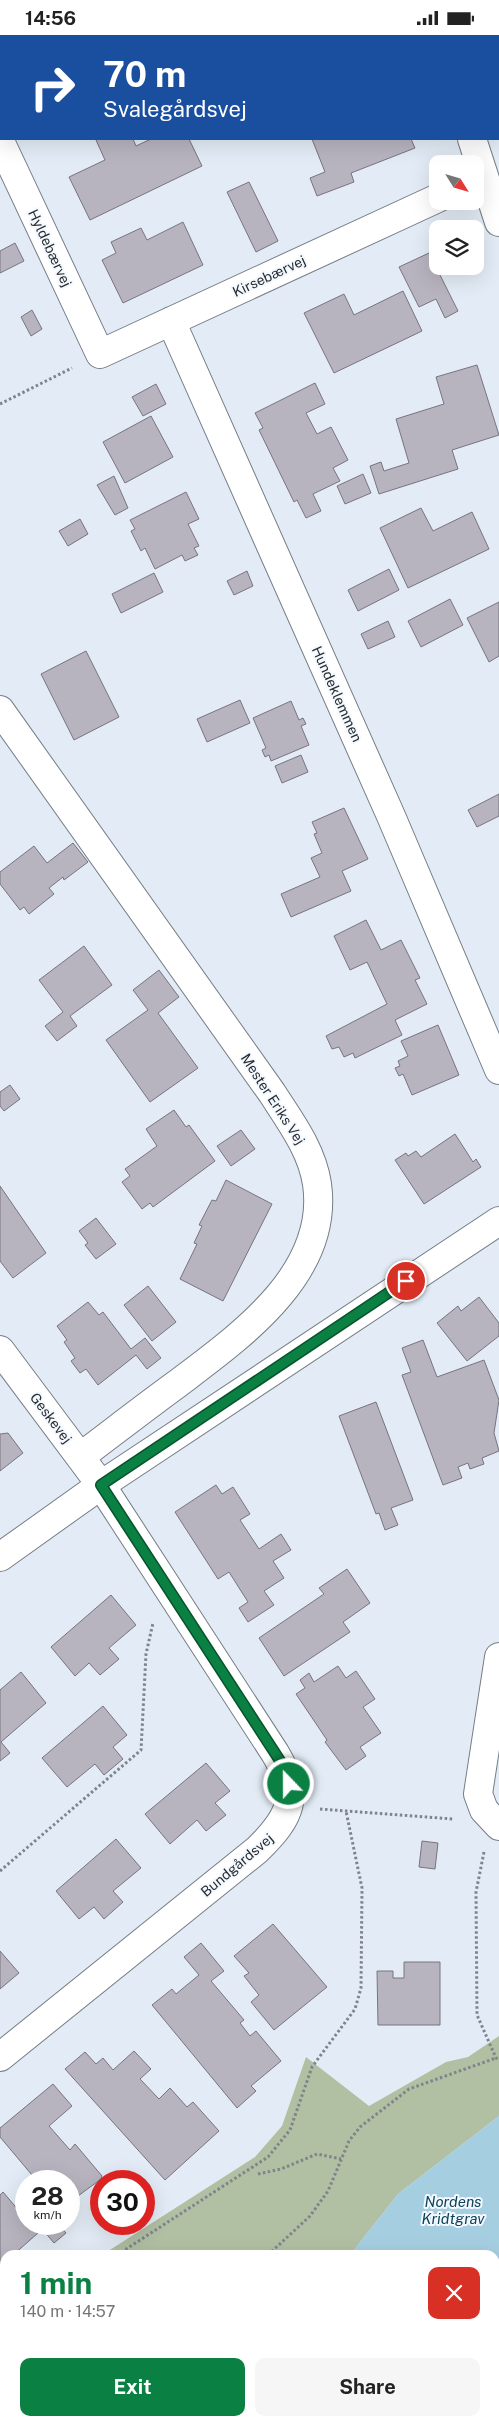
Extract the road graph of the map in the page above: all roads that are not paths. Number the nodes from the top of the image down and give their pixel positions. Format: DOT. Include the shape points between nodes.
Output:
graph roads {
  1 [pos="472,140"];
  2 [pos="0,141"];
  3 [pos="475,155"];
  4 [pos="484,190"];
  5 [pos="429,202"];
  6 [pos="499,222"];
  7 [pos="171,321"];
  8 [pos="100,354"];
  9 [pos="0,710"];
  10 [pos="499,1069"];
  11 [pos="499,1221"];
  12 [pos="0,1350"];
  13 [pos="80,1457"];
  14 [pos="101,1485"];
  15 [pos="0,1557"];
  16 [pos="499,1657"];
  17 [pos="496,1823"];
  18 [pos="0,2057"];
  1 -- 3 [label="street"];
  2 -- 8 [label="street, Hyldebærvej"];
  4 -- 6 [label="street"];
  5 -- 7 [label="street, Kirsebærvej"];
  7 -- 8 [label="street, Kirsebærvej"];
  7 -- 10 [label="street, Hundeklemmen" via="391,816"];
  9 -- 13 [label="street, Mester Eriks Vej" via="272,1093 302,1138 317,1184 316,1231 301,1264 280,1295 241,1335"];
  11 -- 14 [label="street"];
  12 -- 13 [label="street, Geskevej"];
  13 -- 14 [label="street, Geskevej"];
  14 -- 15 [label="street"];
  14 -- 18 [label="street, Bundgårdsvej" via="284,1767 289,1784 289,1806 279,1829 258,1850"];
  16 -- 17 [label="street" via="478,1794 484,1810"];
}
